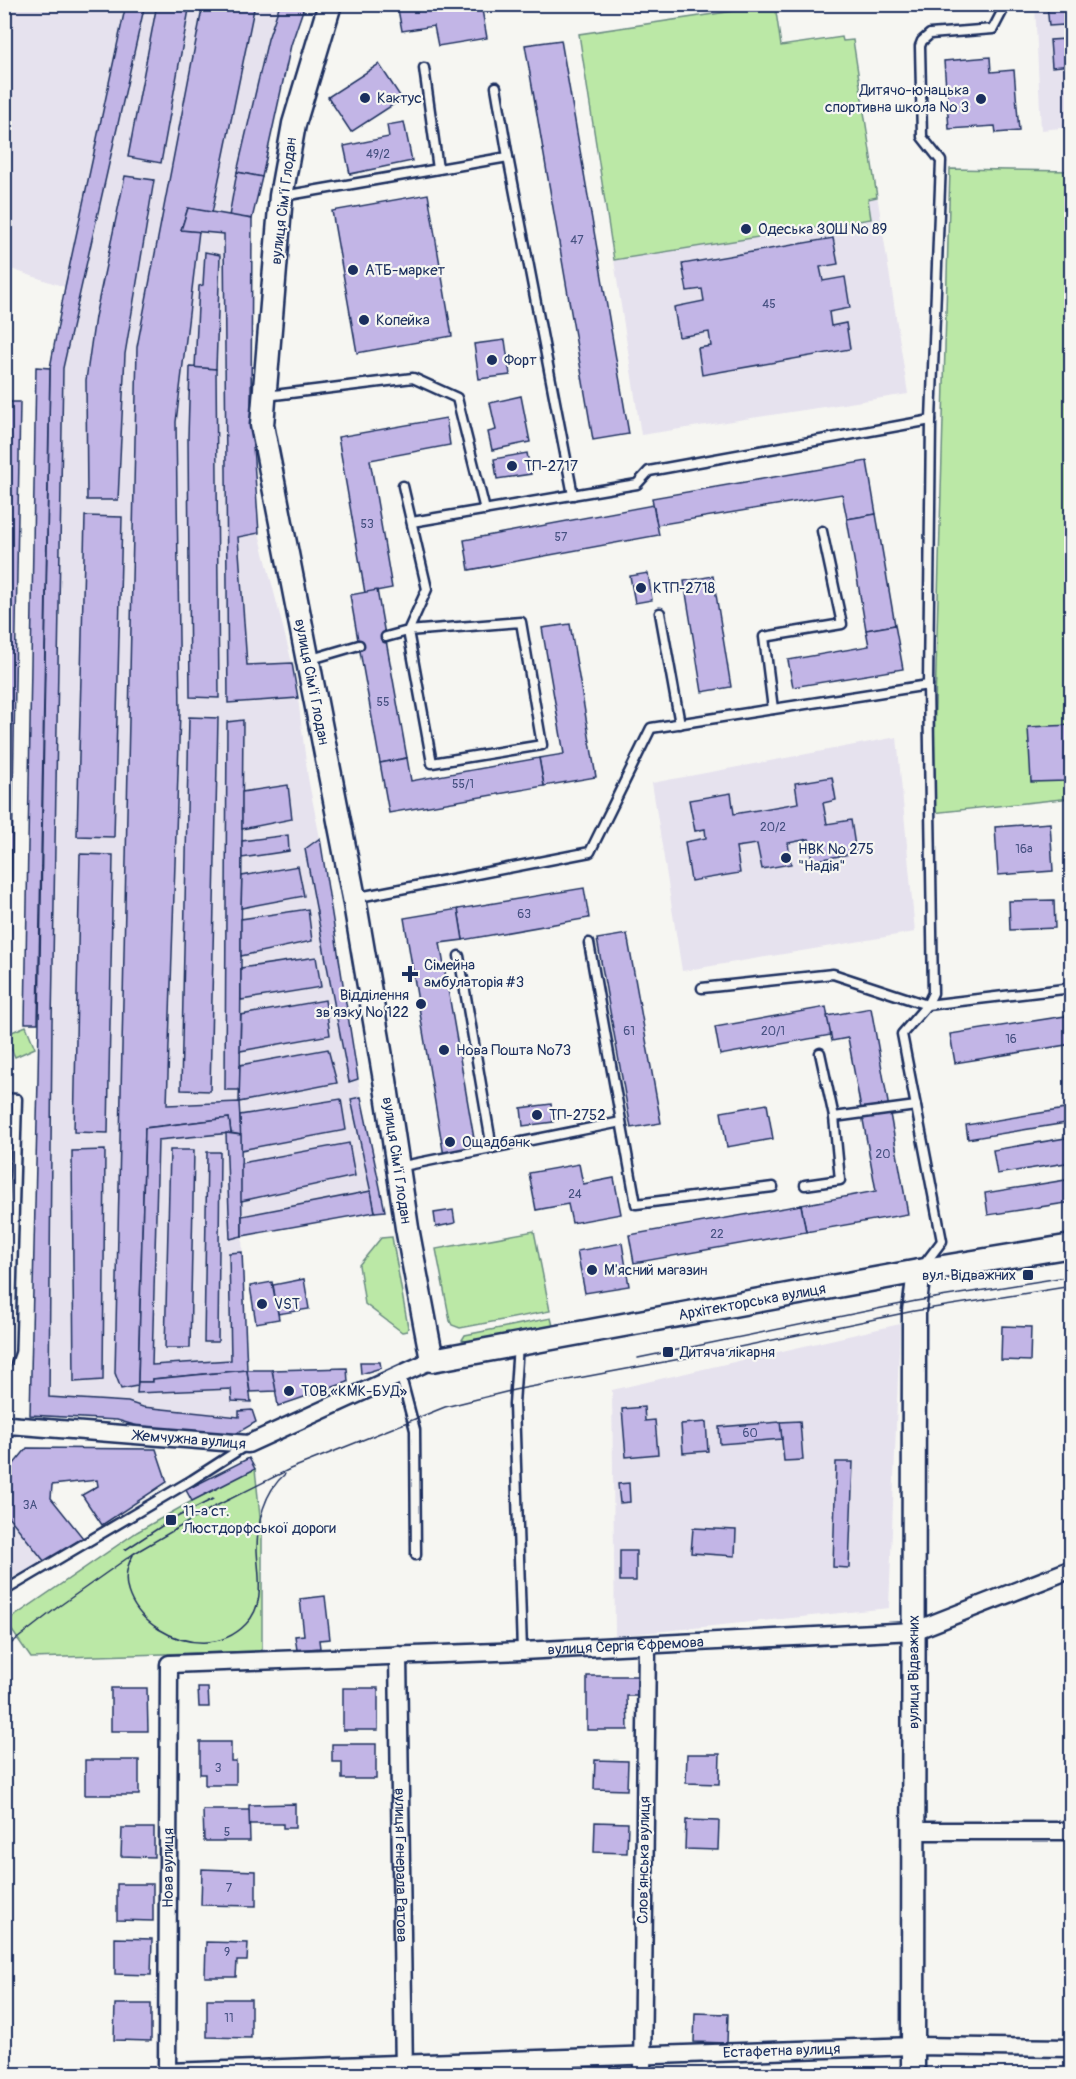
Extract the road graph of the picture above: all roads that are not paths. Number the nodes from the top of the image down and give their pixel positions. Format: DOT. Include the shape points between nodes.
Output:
graph roads {
  1 [pos="330,4"];
  2 [pos="1006,4"];
  3 [pos="423,68"];
  4 [pos="496,87"];
  5 [pos="508,157"];
  6 [pos="438,169"];
  7 [pos="281,196"];
  8 [pos="264,397"];
  9 [pos="931,420"];
  10 [pos="403,486"];
  11 [pos="573,495"];
  12 [pos="485,510"];
  13 [pos="412,522"];
  14 [pos="822,531"];
  15 [pos="660,613"];
  16 [pos="408,631"];
  17 [pos="386,637"];
  18 [pos="359,645"];
  19 [pos="308,660"];
  20 [pos="928,686"];
  21 [pos="773,709"];
  22 [pos="680,724"];
  23 [pos="354,898"];
  24 [pos="588,943"];
  25 [pos="459,957"];
  26 [pos="1071,984"];
  27 [pos="702,988"];
  28 [pos="927,1005"];
  29 [pos="820,1053"];
  30 [pos="4,1098"];
  31 [pos="916,1106"];
  32 [pos="834,1117"];
  33 [pos="621,1122"];
  34 [pos="492,1148"];
  35 [pos="398,1167"];
  36 [pos="805,1185"];
  37 [pos="773,1187"];
  38 [pos="1071,1246"];
  39 [pos="8,1253"];
  40 [pos="920,1271"];
  41 [pos="518,1344"];
  42 [pos="432,1360"];
  43 [pos="4,1367"];
  44 [pos="400,1373"];
  45 [pos="6,1425"];
  46 [pos="248,1444"];
  47 [pos="416,1556"];
  48 [pos="1071,1569"];
  49 [pos="4,1591"];
  50 [pos="914,1631"];
  51 [pos="647,1646"];
  52 [pos="522,1651"];
  53 [pos="398,1655"];
  54 [pos="170,1664"];
  55 [pos="915,1831"];
  56 [pos="1071,1831"];
  57 [pos="914,2046"];
  58 [pos="1071,2048"];
  59 [pos="642,2055"];
  60 [pos="404,2070"];
  61 [pos="167,2073"];
  62 [pos="642,2074"];
  63 [pos="914,2074"];
  1 -- 7 [label="street, вулиця Сім'ї Глодан" via="294,124"];
  2 -- 9 [label="lane" via="993,29 930,34 920,46 922,136 941,161"];
  3 -- 6 [label="lane"];
  4 -- 5 [label="lane"];
  5 -- 6 [label="lane"];
  5 -- 11 [label="lane"];
  6 -- 7 [label="lane"];
  7 -- 8 [label="street, вулиця Сім'ї Глодан"];
  8 -- 12 [label="lane" via="412,378 457,398"];
  8 -- 19 [label="street, вулиця Сім'ї Глодан" via="262,425"];
  9 -- 11 [label="lane" via="649,471 637,484"];
  9 -- 20 [label="lane"];
  10 -- 13 [label="lane"];
  11 -- 12 [label="lane"];
  12 -- 13 [label="lane"];
  13 -- 16 [label="lane" via="427,589"];
  14 -- 21 [label="lane" via="842,624 764,637"];
  15 -- 22 [label="lane"];
  16 -- 16 [label="lane" via="521,622 542,745 432,763"];
  16 -- 17 [label="lane"];
  18 -- 19 [label="lane"];
  19 -- 23 [label="street, вулиця Сім'ї Глодан"];
  20 -- 21 [label="lane"];
  20 -- 28 [label="lane" via="933,993"];
  21 -- 22 [label="lane"];
  22 -- 23 [label="lane" via="651,728 590,852"];
  23 -- 35 [label="street, вулиця Сім'ї Глодан"];
  24 -- 33 [label="lane"];
  25 -- 34 [label="lane"];
  26 -- 28 [label="lane" via="1064,989"];
  27 -- 28 [label="lane" via="833,974"];
  28 -- 31 [label="lane" via="902,1034"];
  29 -- 32 [label="lane"];
  30 -- 39 [label="lane" via="17,1099"];
  31 -- 32 [label="lane"];
  31 -- 40 [label="lane" via="942,1241"];
  32 -- 36 [label="lane" via="840,1179"];
  33 -- 34 [label="lane"];
  33 -- 37 [label="lane" via="636,1204"];
  34 -- 35 [label="lane"];
  35 -- 42 [label="street, вулиця Сім'ї Глодан"];
  38 -- 40 [label="street, Архітекторська вулиця"];
  39 -- 43 [label="lane" via="10,1350"];
  40 -- 41 [label="street, Архітекторська вулиця"];
  40 -- 50 [label="street, вулиця Відважних" via="914,1311"];
  41 -- 42 [label="street, Архітекторська вулиця"];
  41 -- 52 [label="lane" via="514,1404"];
  42 -- 44 [label="street, Жемчужна вулиця"];
  44 -- 46 [label="street, Жемчужна вулиця"];
  44 -- 47 [label="lane" via="416,1430"];
  45 -- 46 [label="street, Жемчужна вулиця"];
  46 -- 49 [label="lane"];
  48 -- 50 [label="street, вулиця Сергія Єфремова"];
  50 -- 51 [label="street, вулиця Сергія Єфремова"];
  50 -- 55 [label="street, вулиця Відважних"];
  51 -- 52 [label="street, вулиця Сергія Єфремова"];
  51 -- 59 [label="street, Словʼянська вулиця"];
  52 -- 53 [label="street, вулиця Сергія Єфремова"];
  53 -- 54 [label="street, вулиця Сергія Єфремова"];
  53 -- 60 [label="street, вулиця Генерала Ратова"];
  54 -- 61 [label="street, Нова вулиця"];
  55 -- 56 [label="street"];
  55 -- 57 [label="street, вулиця Відважних"];
  57 -- 58 [label="street, Естафетна вулиця"];
  57 -- 59 [label="street, Естафетна вулиця"];
  57 -- 63 [label="street, вулиця Відважних"];
  59 -- 60 [label="street, Естафетна вулиця"];
  59 -- 62 [label="street, Словʼянська вулиця"];
  60 -- 61 [label="street, Естафетна вулиця"];
}
